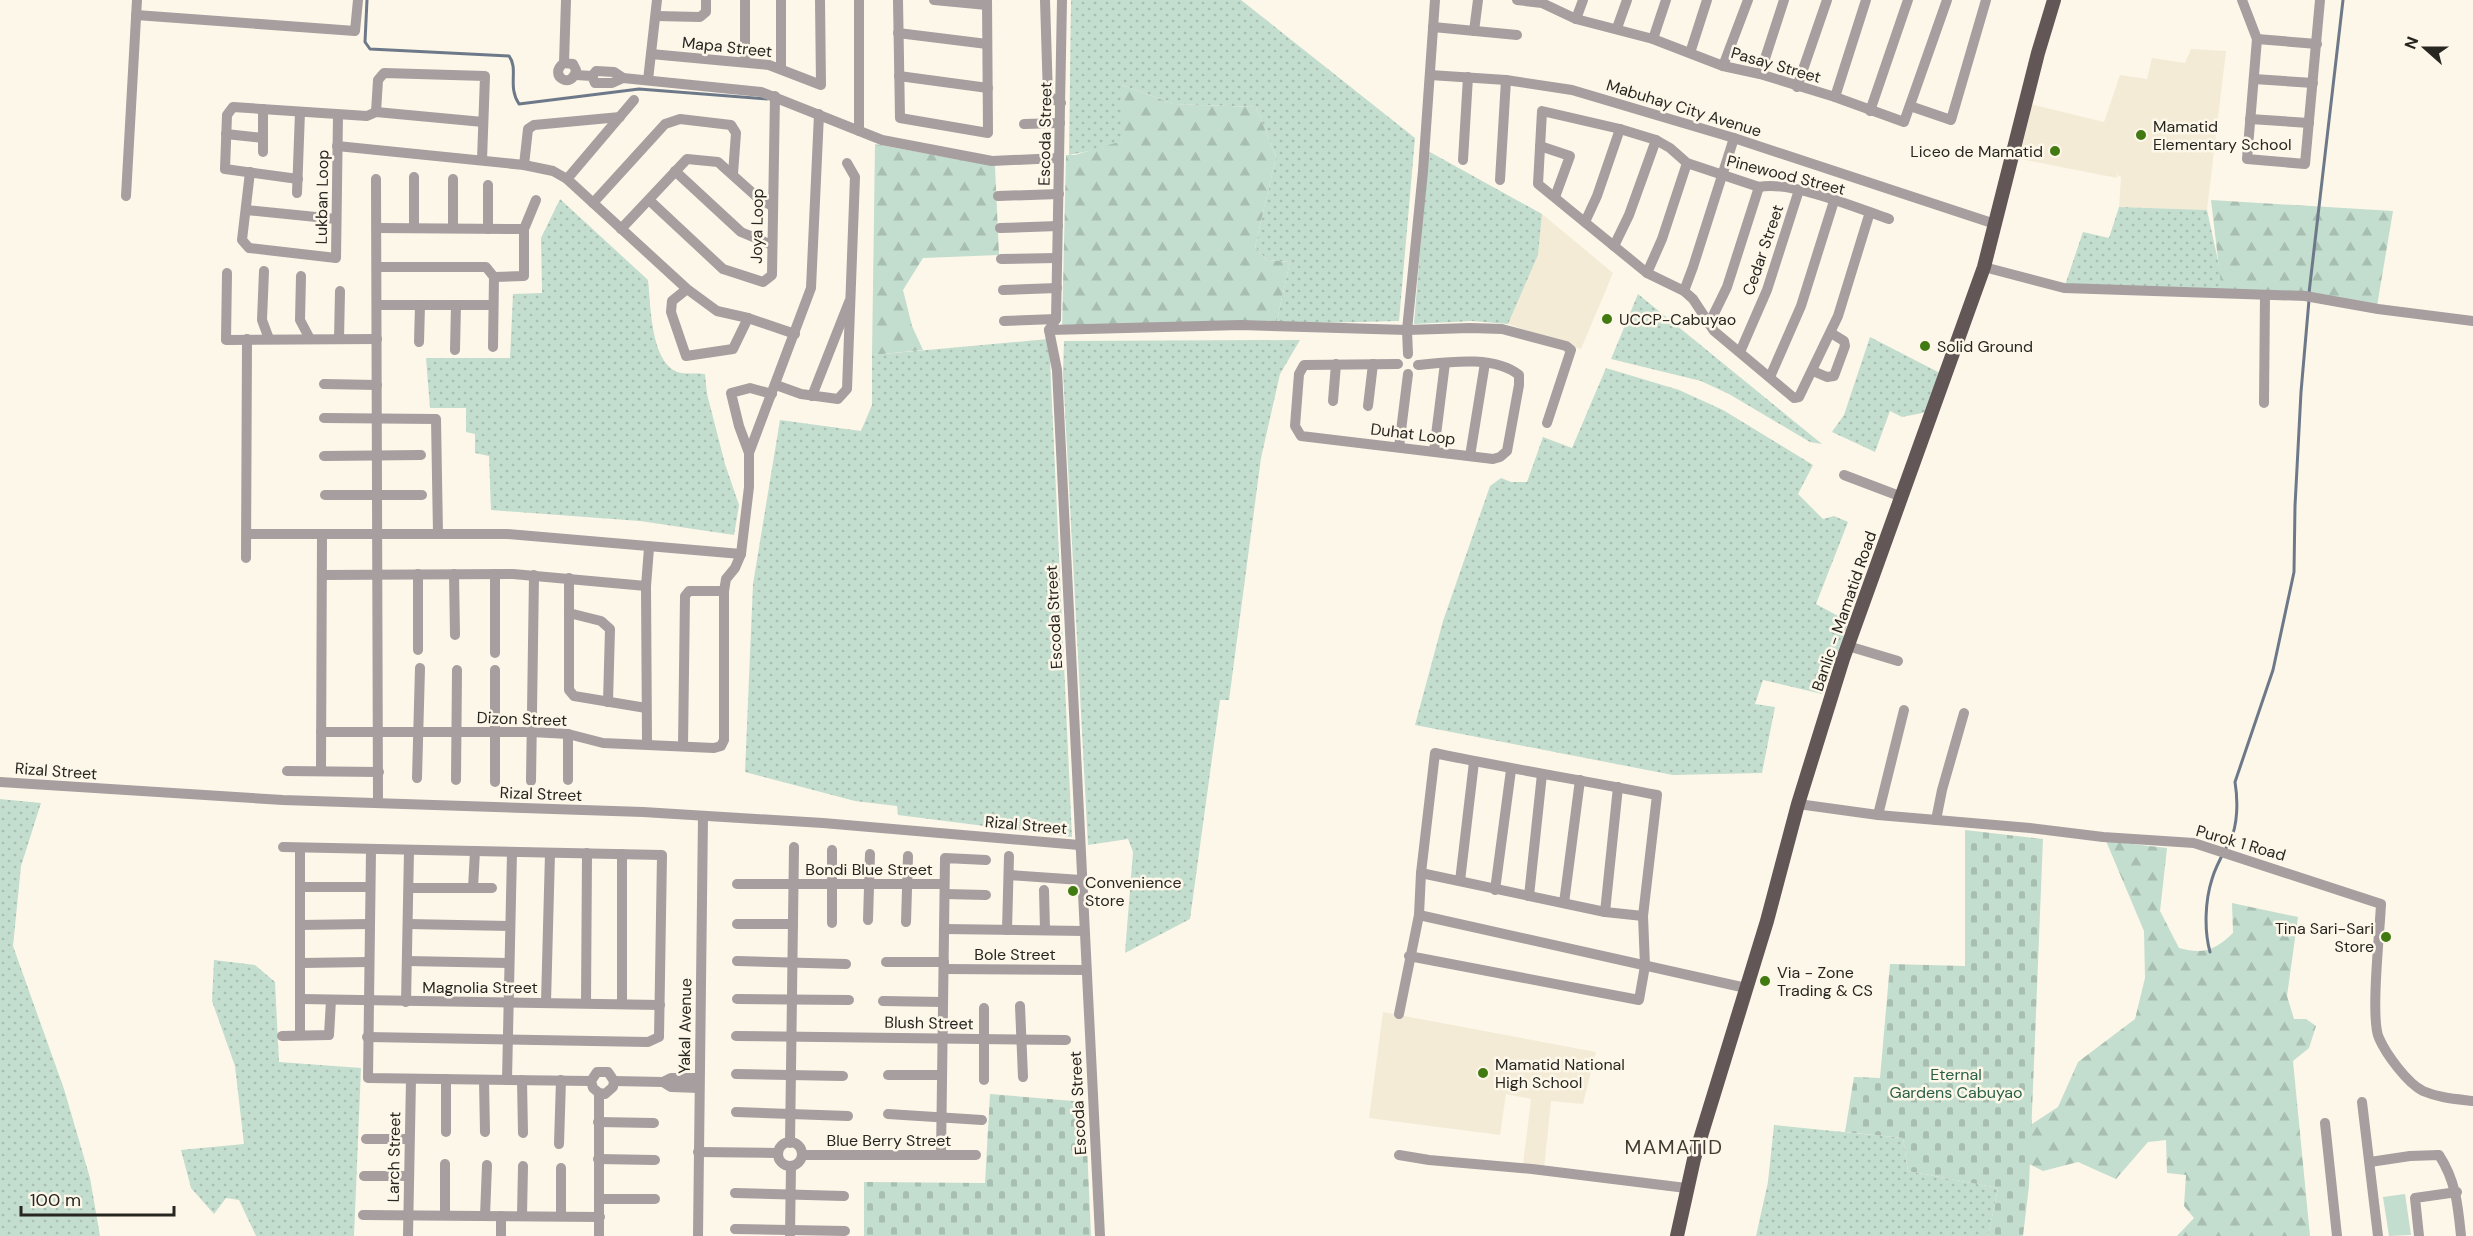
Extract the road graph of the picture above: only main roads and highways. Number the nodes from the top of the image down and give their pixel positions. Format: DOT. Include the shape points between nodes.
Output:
graph roads {
  1 [pos="2054,0"];
  2 [pos="1677,1236"];
  1 -- 2 [label="main road, Banlic - Mamatid Road" via="1984,267 1848,646 1686,1188"];
}
